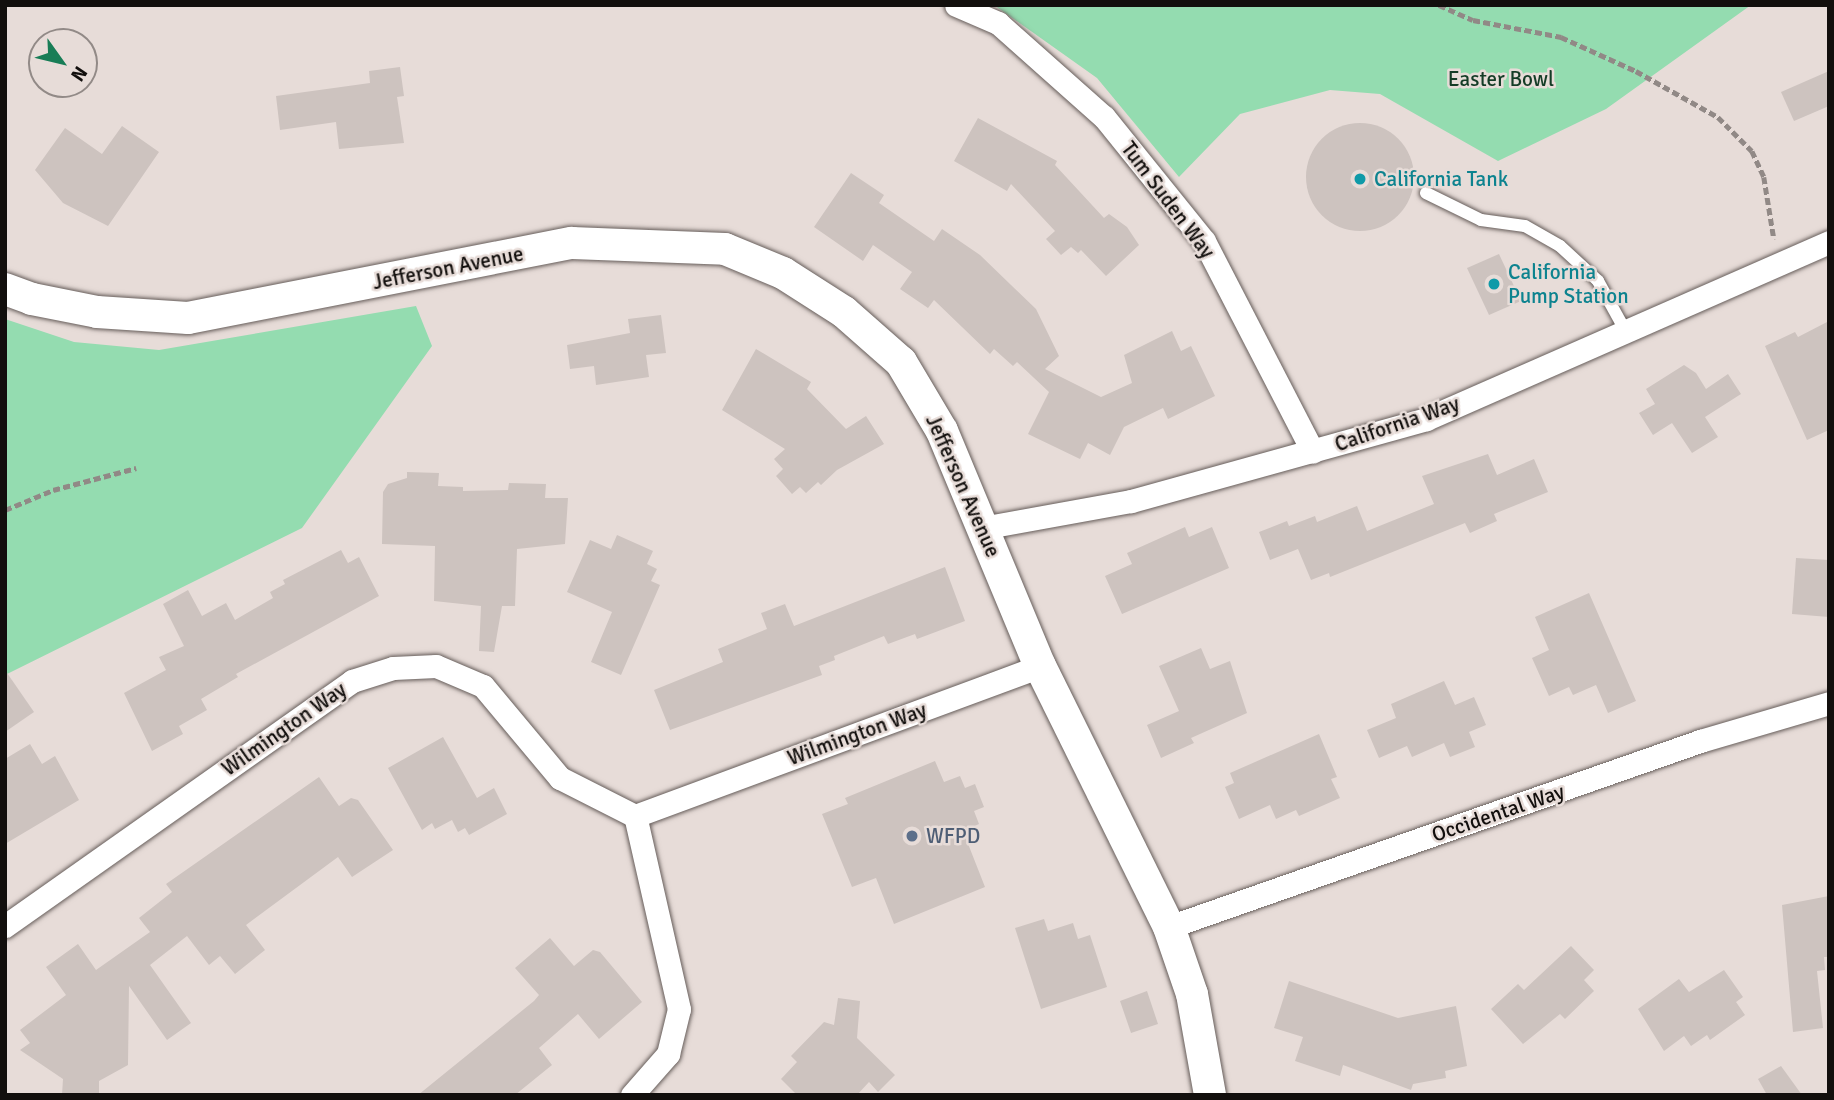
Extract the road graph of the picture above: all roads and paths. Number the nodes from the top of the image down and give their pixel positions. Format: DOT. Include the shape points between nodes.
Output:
graph roads {
  1 [pos="956,5"];
  2 [pos="1439,5"];
  3 [pos="1426,193"];
  4 [pos="1829,242"];
  5 [pos="1780,264"];
  6 [pos="5,289"];
  7 [pos="1625,330"];
  8 [pos="1313,452"];
  9 [pos="136,468"];
  10 [pos="5,510"];
  11 [pos="982,528"];
  12 [pos="1040,666"];
  13 [pos="1829,703"];
  14 [pos="635,816"];
  15 [pos="5,926"];
  16 [pos="1169,927"];
  17 [pos="632,1095"];
  18 [pos="1210,1095"];
  1 -- 8 [label="street, Tum Suden Way" via="998,23 1104,117 1196,231"];
  2 -- 5 [label="path" via="1473,20 1561,37 1636,71 1718,117 1752,151 1764,177"];
  3 -- 7 [label="lane" via="1481,220 1525,226 1560,246 1598,281"];
  4 -- 5 [label="street, California Way"];
  5 -- 7 [label="street, California Way"];
  6 -- 11 [label="street, Jefferson Avenue" via="97,312 188,318 572,243 725,249 793,279 845,312 901,362 942,431"];
  7 -- 8 [label="street, California Way" via="1426,419"];
  8 -- 11 [label="street, California Way" via="1131,501"];
  9 -- 10 [label="path" via="53,490"];
  11 -- 12 [label="street, Jefferson Avenue"];
  12 -- 14 [label="street, Wilmington Way"];
  12 -- 16 [label="street, Jefferson Avenue"];
  13 -- 16 [label="street, Occidental Way" via="1700,741"];
  14 -- 15 [label="street, Wilmington Way" via="560,778 483,686 436,666 393,668 352,681"];
  14 -- 17 [label="street" via="679,1009 668,1054"];
  16 -- 18 [label="street, Jefferson Avenue" via="1192,994"];
}
